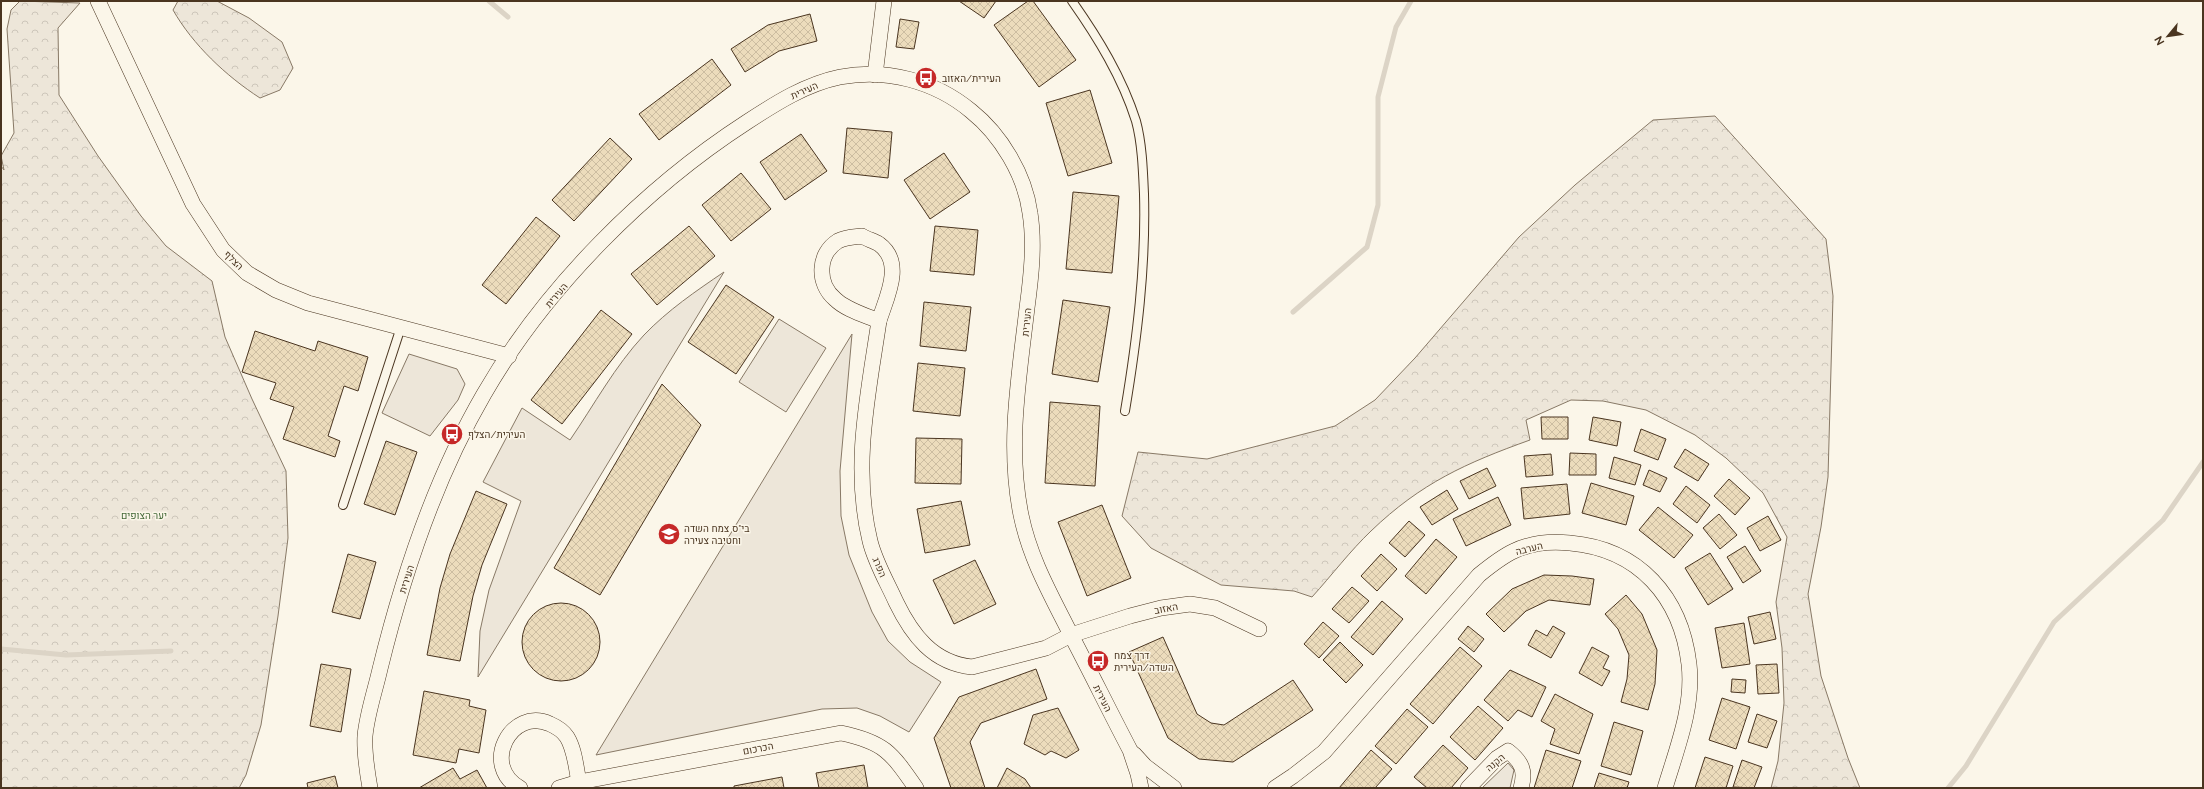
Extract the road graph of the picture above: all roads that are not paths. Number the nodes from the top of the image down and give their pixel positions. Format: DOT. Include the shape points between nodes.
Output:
graph roads {
  1 [pos="98,1"];
  2 [pos="884,1"];
  3 [pos="1072,1"];
  4 [pos="875,75"];
  5 [pos="879,321"];
  6 [pos="401,328"];
  7 [pos="509,356"];
  8 [pos="1125,411"];
  9 [pos="343,505"];
  10 [pos="1259,629"];
  11 [pos="1071,635"];
  12 [pos="1130,750"];
  13 [pos="579,782"];
  14 [pos="370,788"];
  15 [pos="520,788"];
  16 [pos="559,788"];
  17 [pos="916,788"];
  18 [pos="1141,788"];
  19 [pos="1174,788"];
  20 [pos="1275,788"];
  21 [pos="1468,788"];
  22 [pos="1521,788"];
  23 [pos="1665,788"];
  1 -- 6 [label="street, הצלף" via="193,204 223,250 248,273 291,297"];
  2 -- 4 [label="street"];
  3 -- 8 [label="lane" via="1116,71 1136,122 1143,172 1145,232 1142,287"];
  4 -- 7 [label="street, העירית" via="844,76 791,95 724,137 687,165 652,193 556,292"];
  4 -- 11 [label="street, העירית" via="918,82 970,110 986,126 1017,169 1030,211 1032,235 1028,302 1015,419 1016,486 1029,549 1045,587"];
  5 -- 5 [label="street, הפרג" via="892,279 892,264 887,252 879,244 862,236 838,241 823,261 822,280 827,292 836,301"];
  5 -- 11 [label="street, הפרג" via="862,437 860,468 863,505 870,542 905,621 916,638 930,649 948,661 972,667 1046,648"];
  6 -- 7 [label="street, הצלף"];
  6 -- 9 [label="lane"];
  7 -- 14 [label="street, העירית" via="485,392 465,430 430,512 405,580 388,635 365,736"];
  10 -- 11 [label="street, האזוב" via="1215,608 1190,604 1155,609"];
  11 -- 12 [label="street, העירית"];
  12 -- 18 [label="street, העירית"];
  12 -- 19 [label="street, העירית" via="1144,766"];
  13 -- 15 [label="street" via="572,748 566,736 557,727 535,721 513,730 505,740 501,752 506,776"];
  13 -- 16 [label="street, הכרכום"];
  13 -- 17 [label="street, הכרכום" via="841,733 866,738 886,750"];
  20 -- 23 [label="street, הערבה" via="1324,752 1479,575 1499,559 1515,551 1536,544 1562,542 1585,544 1628,559 1646,572 1675,613 1684,639 1690,688"];
  21 -- 22 [label="street, הקנה" via="1497,758 1508,751 1519,759 1524,768"];
}
